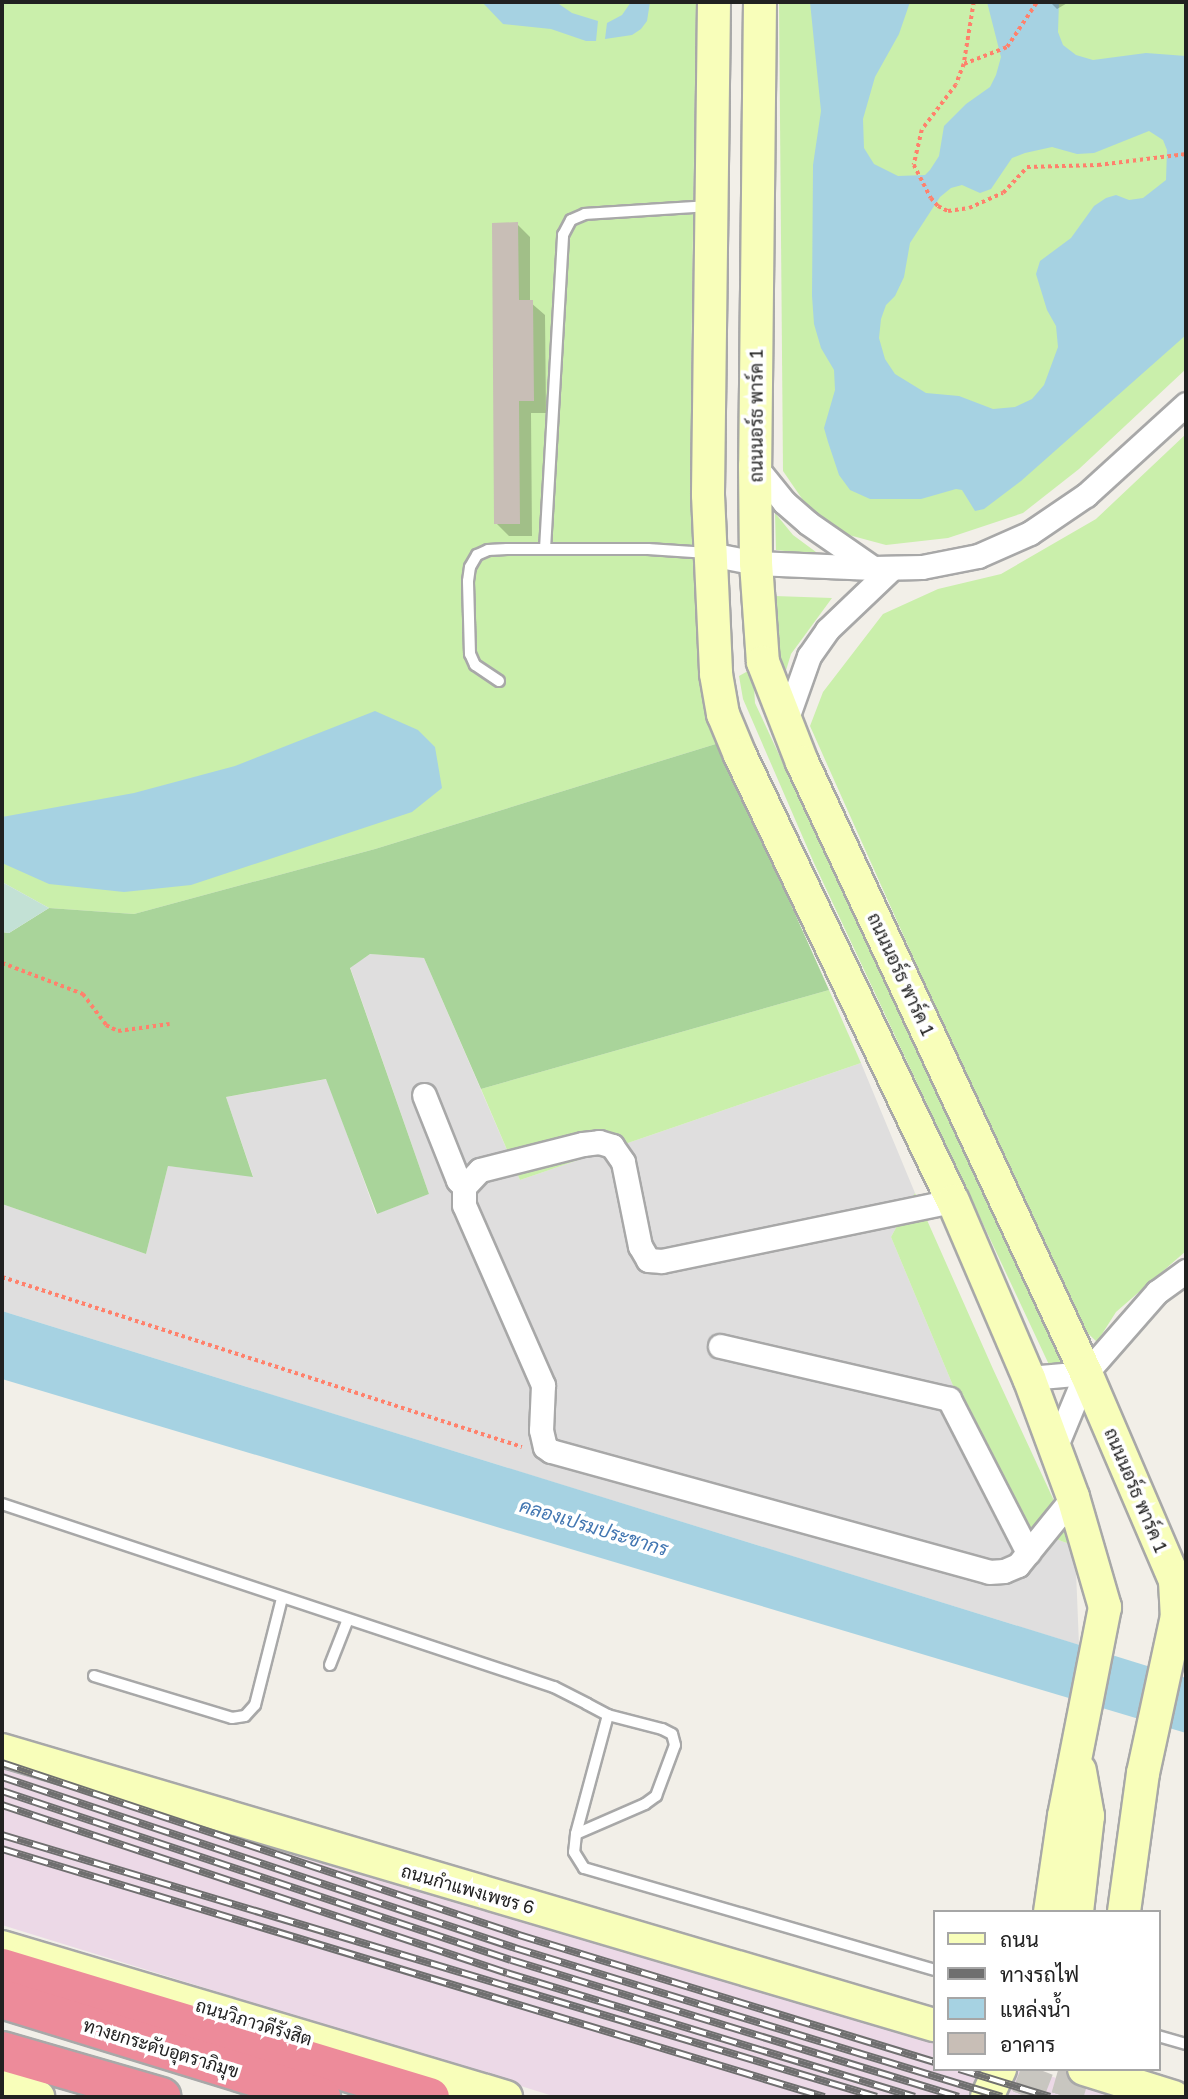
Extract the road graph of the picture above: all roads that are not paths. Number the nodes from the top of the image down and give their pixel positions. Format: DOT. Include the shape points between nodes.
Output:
graph roads {
  1 [pos="714,2"];
  2 [pos="760,2"];
  3 [pos="712,206"];
  4 [pos="1186,404"];
  5 [pos="755,466"];
  6 [pos="708,495"];
  7 [pos="756,504"];
  8 [pos="545,549"];
  9 [pos="710,554"];
  10 [pos="756,563"];
  11 [pos="882,568"];
  12 [pos="764,662"];
  13 [pos="716,674"];
  14 [pos="499,681"];
  15 [pos="786,721"];
  16 [pos="424,1095"];
  17 [pos="464,1187"];
  18 [pos="953,1200"];
  19 [pos="1186,1270"];
  20 [pos="720,1346"];
  21 [pos="1086,1373"];
  22 [pos="1028,1378"];
  23 [pos="1055,1448"];
  24 [pos="1073,1497"];
  25 [pos="2,1504"];
  26 [pos="1028,1553"];
  27 [pos="1179,1595"];
  28 [pos="282,1598"];
  29 [pos="348,1619"];
  30 [pos="330,1665"];
  31 [pos="94,1676"];
  32 [pos="608,1715"];
  33 [pos="2,1750"];
  34 [pos="1078,1755"];
  35 [pos="1143,1773"];
  36 [pos="576,1834"];
  37 [pos="1050,1910"];
  38 [pos="1077,1910"];
  39 [pos="1114,1910"];
  40 [pos="1124,1910"];
  41 [pos="2,1947"];
  42 [pos="2,1968"];
  43 [pos="932,1969"];
  44 [pos="2,1999"];
  45 [pos="2,2024"];
  46 [pos="932,2024"];
  47 [pos="1160,2037"];
  48 [pos="1186,2044"];
  49 [pos="2,2051"];
  50 [pos="999,2071"];
  51 [pos="1094,2077"];
  52 [pos="2,2086"];
  53 [pos="38,2097"];
  54 [pos="161,2097"];
  55 [pos="229,2097"];
  56 [pos="321,2097"];
  57 [pos="430,2097"];
  58 [pos="506,2097"];
  59 [pos="987,2097"];
  60 [pos="1174,2097"];
  1 -- 3 [label="main road"];
  2 -- 5 [label="main road, ถนนนอร์ธ พาร์ค 1"];
  3 -- 6 [label="main road"];
  3 -- 8 [label="lane" via="585,214 571,220 563,235"];
  4 -- 11 [label="street" via="1086,495 1030,533 978,556 922,567"];
  5 -- 7 [label="main road, ถนนนอร์ธ พาร์ค 1"];
  5 -- 11 [label="street" via="808,523"];
  6 -- 7 [label="main road" via="719,508 732,513"];
  6 -- 9 [label="main road"];
  7 -- 10 [label="main road, ถนนนอร์ธ พาร์ค 1"];
  8 -- 9 [label="lane"];
  8 -- 14 [label="lane" via="488,550 477,555 470,567 470,654 475,665"];
  9 -- 10 [label="street"];
  9 -- 13 [label="main road"];
  10 -- 11 [label="street"];
  10 -- 12 [label="main road, ถนนนอร์ธ พาร์ค 1"];
  11 -- 15 [label="street" via="815,647"];
  12 -- 13 [label="main road" via="748,657 734,660"];
  12 -- 15 [label="main road, ถนนนอร์ธ พาร์ค 1"];
  13 -- 18 [label="main road" via="723,714 740,755"];
  15 -- 21 [label="main road, ถนนนอร์ธ พาร์ค 1"];
  16 -- 17 [label="street"];
  17 -- 18 [label="street" via="480,1170 583,1144 612,1146 623,1162 640,1246 648,1260 662,1261"];
  17 -- 26 [label="street" via="464,1205 542,1385 545,1447 989,1572 1018,1565"];
  18 -- 22 [label="main road"];
  19 -- 21 [label="street" via="1157,1292"];
  20 -- 26 [label="street" via="949,1399"];
  21 -- 22 [label="street"];
  21 -- 23 [label="street"];
  21 -- 27 [label="main road, ถนนนอร์ธ พาร์ค 1"];
  22 -- 23 [label="main road"];
  23 -- 24 [label="main road"];
  24 -- 26 [label="street"];
  24 -- 34 [label="main road" via="1105,1607"];
  25 -- 28 [label="lane"];
  27 -- 35 [label="main road, ถนนนอร์ธ พาร์ค 1"];
  28 -- 29 [label="lane"];
  28 -- 31 [label="lane" via="255,1704 245,1716 232,1718"];
  29 -- 30 [label="lane"];
  29 -- 32 [label="lane" via="554,1688"];
  32 -- 36 [label="lane"];
  32 -- 36 [label="lane" via="662,1729 672,1734 675,1745 656,1796"];
  33 -- 46 [label="main road, ถนนกำแพงเพชร 6"];
  34 -- 37 [label="main road"];
  34 -- 38 [label="main road" via="1088,1816"];
  35 -- 39 [label="main road"];
  35 -- 40 [label="main road, ถนนนอร์ธ พาร์ค 1"];
  36 -- 43 [label="lane" via="574,1852 584,1868"];
  41 -- 58 [label="main road, ถนนวิภาวดีรังสิต"];
  42 -- 57 [label="highway, ถนนวิภาวดีรังสิต"];
  44 -- 56 [label="highway, ทางยกระดับอุตราภิมุข"];
  45 -- 55 [label="highway, ทางยกระดับอุตราภิมุข"];
  47 -- 48 [label="lane"];
  49 -- 54 [label="highway"];
  50 -- 59 [label="main road"];
  51 -- 60 [label="main road"];
  52 -- 53 [label="main road"];
}
